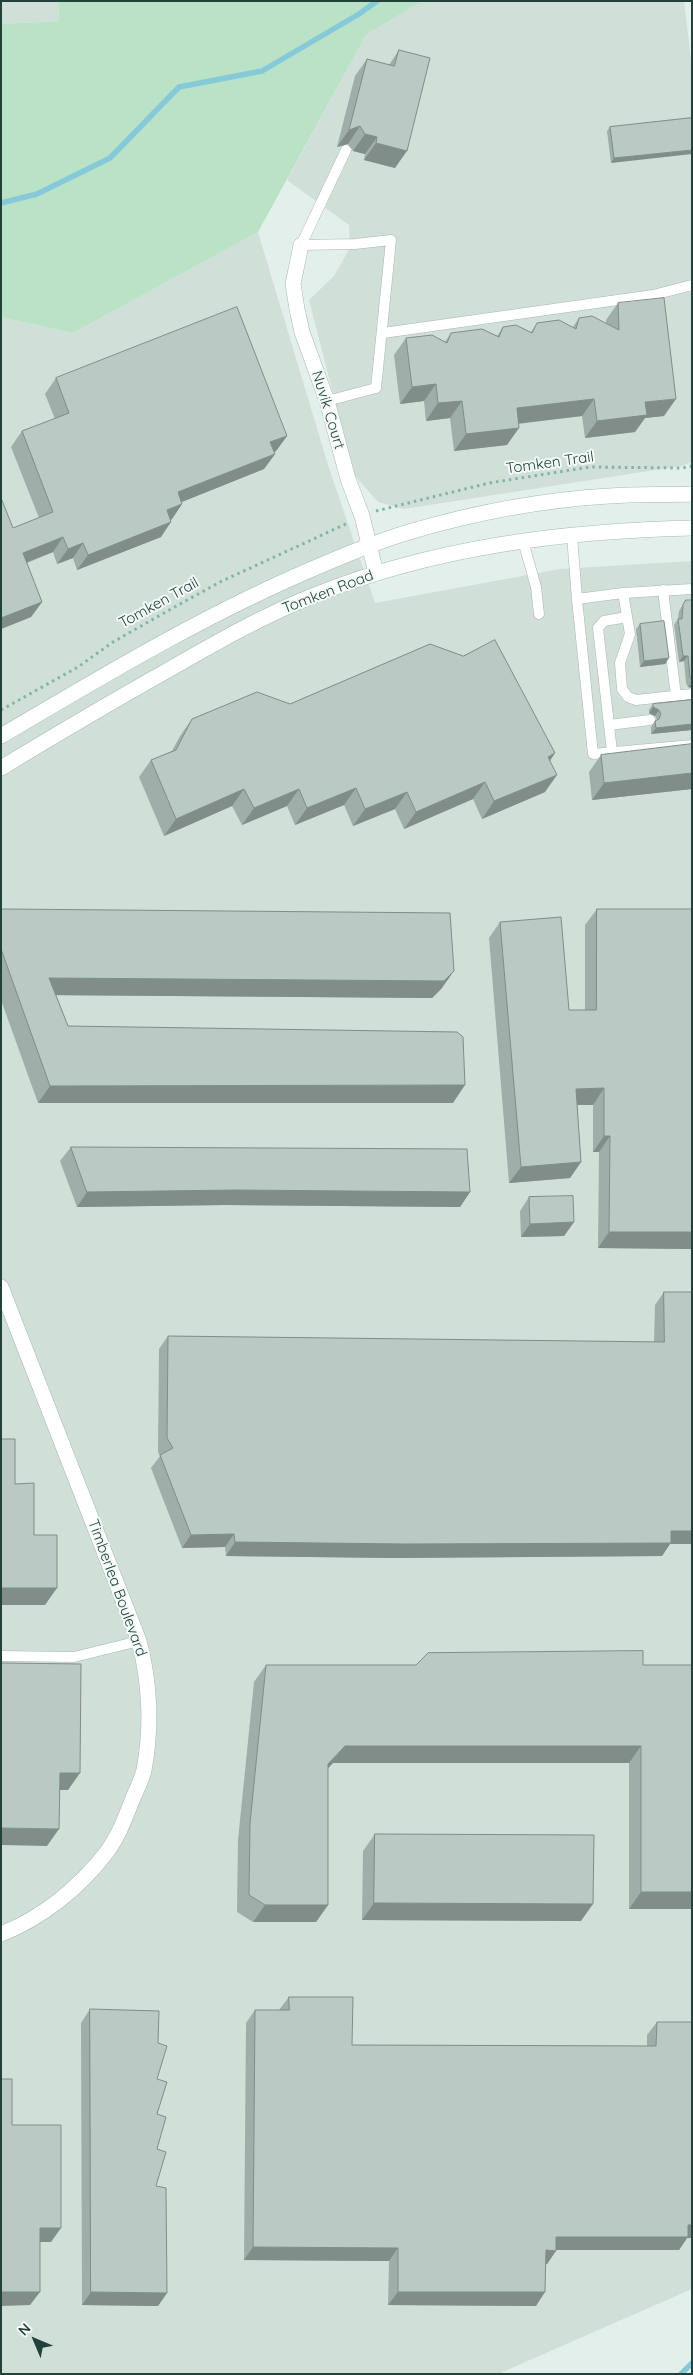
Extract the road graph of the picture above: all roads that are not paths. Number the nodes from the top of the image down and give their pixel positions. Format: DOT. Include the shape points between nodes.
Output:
graph roads {
  1 [pos="346,150"];
  2 [pos="302,245"];
  3 [pos="692,285"];
  4 [pos="383,333"];
  5 [pos="327,401"];
  6 [pos="688,492"];
  7 [pos="692,528"];
  8 [pos="673,529"];
  9 [pos="692,534"];
  10 [pos="572,536"];
  11 [pos="523,541"];
  12 [pos="369,545"];
  13 [pos="376,573"];
  14 [pos="692,589"];
  15 [pos="663,590"];
  16 [pos="623,593"];
  17 [pos="577,599"];
  18 [pos="539,614"];
  19 [pos="627,617"];
  20 [pos="692,694"];
  21 [pos="676,696"];
  22 [pos="650,720"];
  23 [pos="609,725"];
  24 [pos="1,736"];
  25 [pos="692,745"];
  26 [pos="612,752"];
  27 [pos="1,768"];
  28 [pos="1,1287"];
  29 [pos="139,1641"];
  30 [pos="1,1656"];
  31 [pos="1,1934"];
  1 -- 2 [label="lane"];
  2 -- 4 [label="lane" via="391,240"];
  2 -- 5 [label="main road, Nuvik Court" via="294,284 297,309"];
  3 -- 4 [label="lane" via="653,295"];
  4 -- 5 [label="lane" via="376,388"];
  5 -- 12 [label="main road, Nuvik Court"];
  6 -- 12 [label="main road, Tomken Road" via="544,503 451,521"];
  7 -- 8 [label="main road, Tomken Road"];
  8 -- 9 [label="main road"];
  8 -- 10 [label="main road, Tomken Road"];
  10 -- 11 [label="main road, Tomken Road"];
  10 -- 17 [label="lane"];
  11 -- 13 [label="main road, Tomken Road" via="452,553"];
  11 -- 18 [label="lane" via="536,587"];
  12 -- 13 [label="main road, Nuvik Court"];
  12 -- 24 [label="main road, Tomken Road" via="268,587 210,616"];
  13 -- 27 [label="main road, Tomken Road" via="314,595 244,627"];
  14 -- 15 [label="lane"];
  15 -- 16 [label="lane"];
  15 -- 21 [label="lane"];
  16 -- 17 [label="lane"];
  16 -- 19 [label="lane"];
  17 -- 26 [label="lane" via="592,754"];
  19 -- 21 [label="lane" via="630,636 619,665 623,692 636,700"];
  19 -- 23 [label="lane" via="604,621 598,628"];
  20 -- 21 [label="lane"];
  22 -- 23 [label="lane"];
  23 -- 26 [label="lane"];
  25 -- 26 [label="lane"];
  28 -- 29 [label="main road, Timberlea Boulevard"];
  29 -- 30 [label="lane" via="74,1657"];
  29 -- 31 [label="main road, Timberlea Boulevard" via="146,1666 149,1722 144,1772 127,1814 107,1852 69,1892 24,1925"];
}
